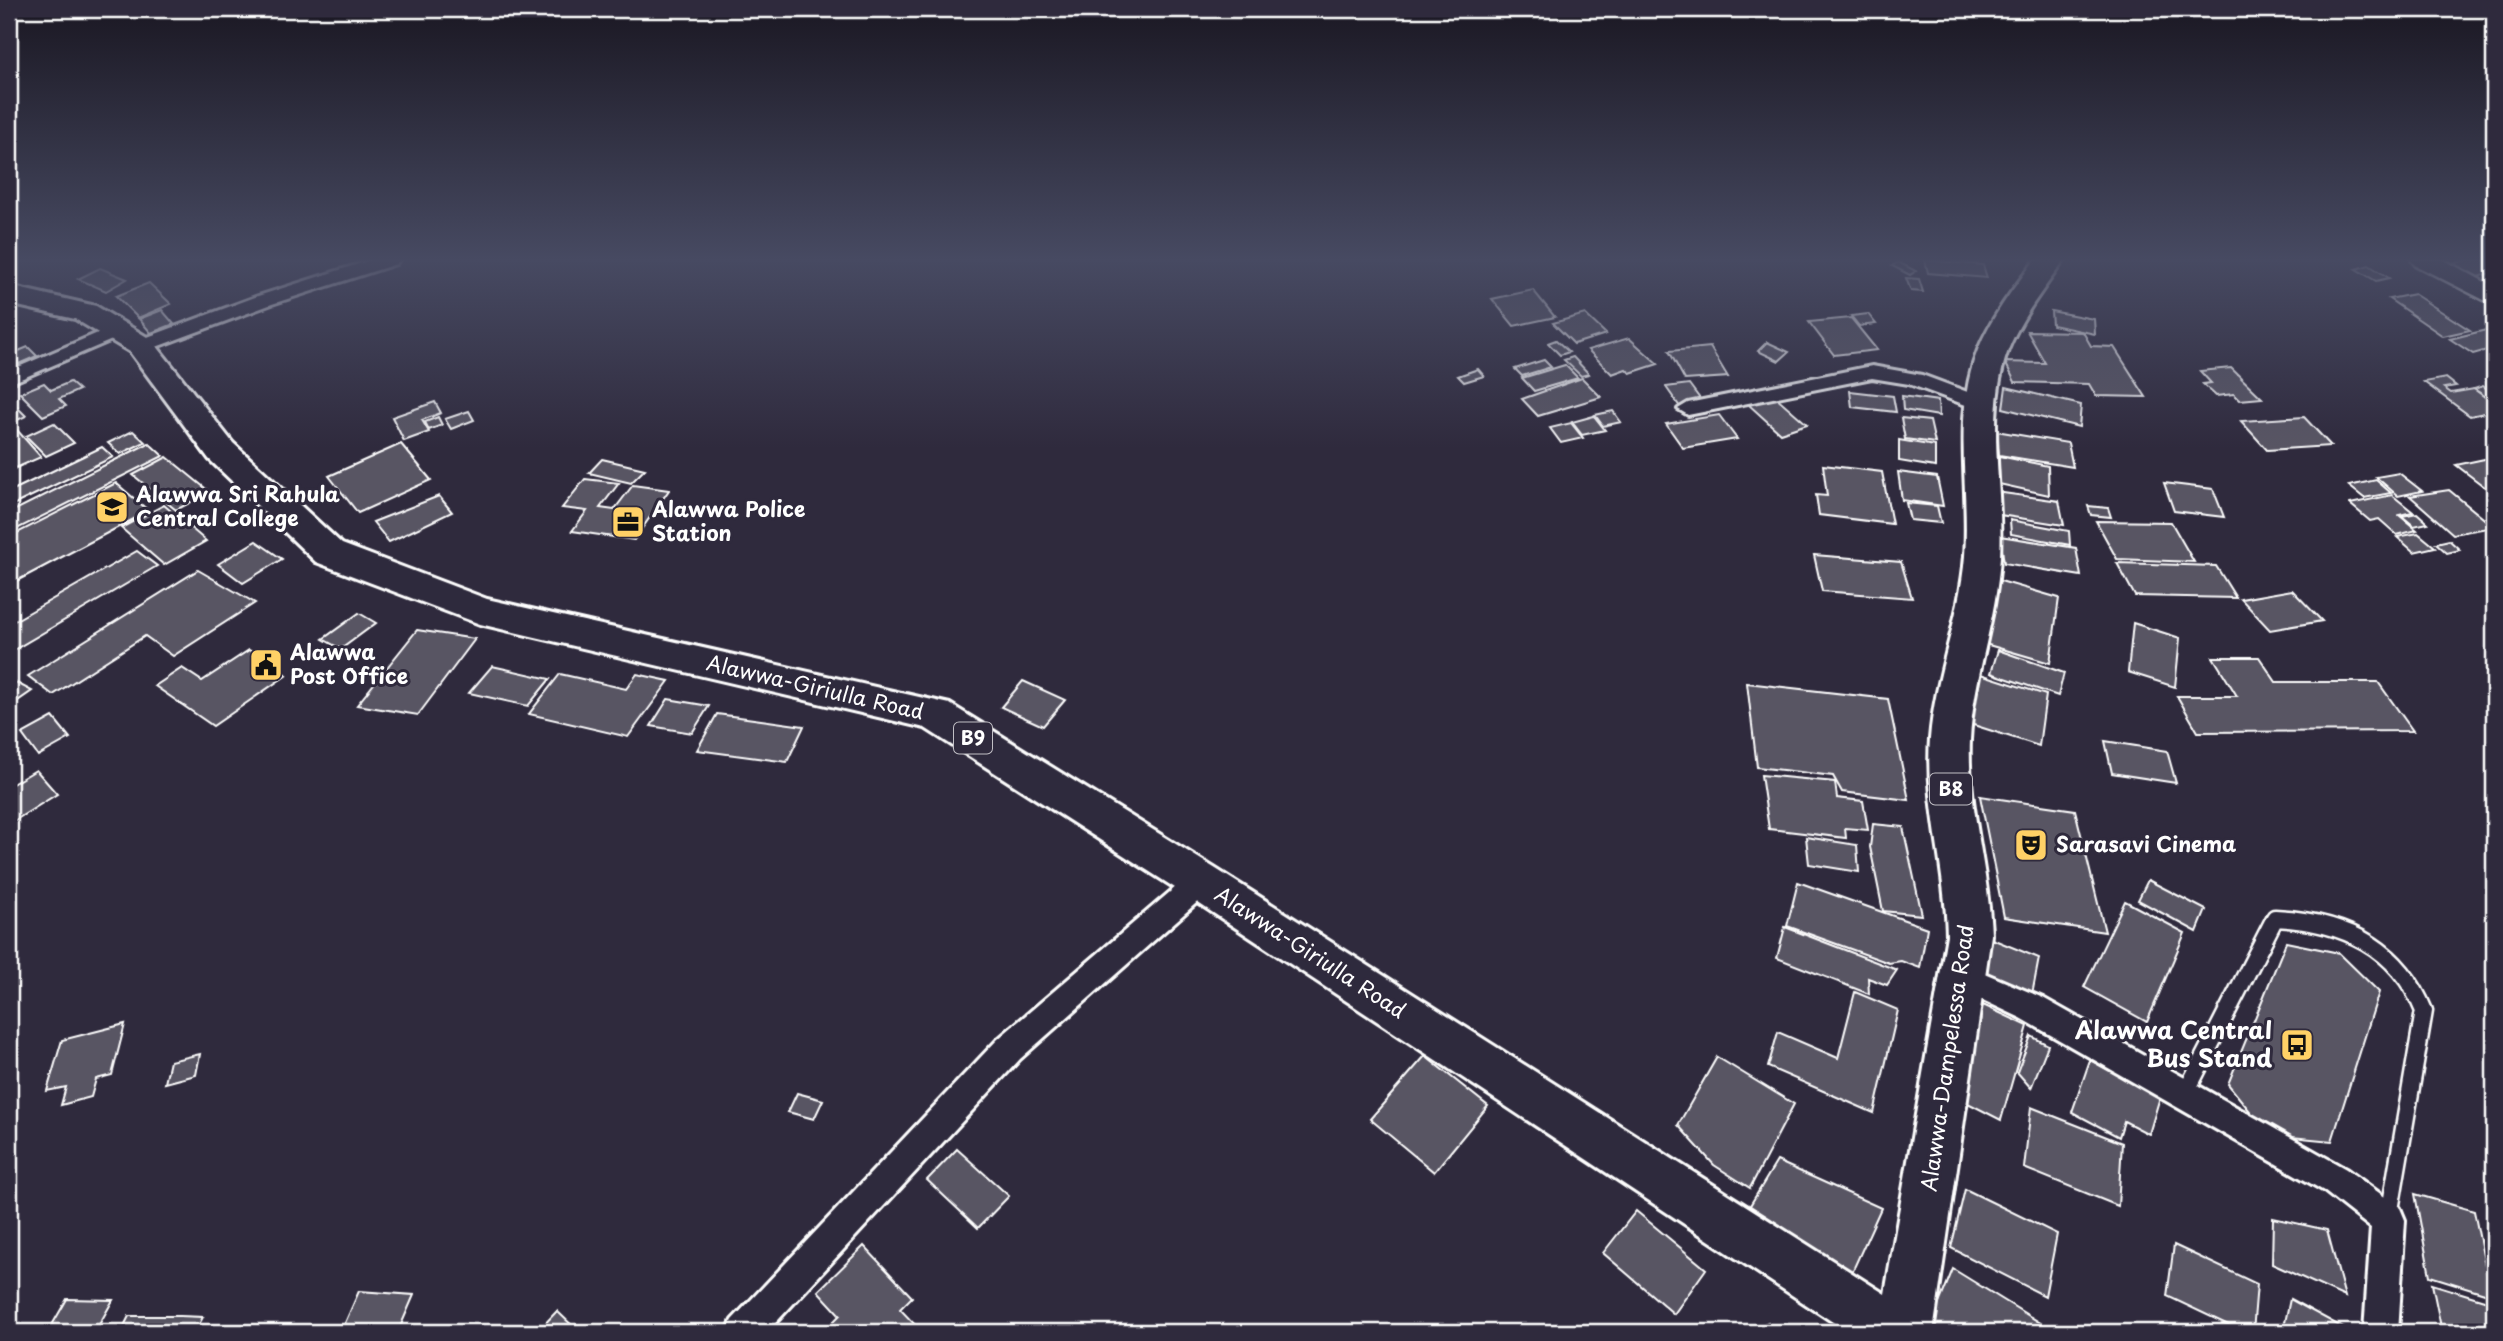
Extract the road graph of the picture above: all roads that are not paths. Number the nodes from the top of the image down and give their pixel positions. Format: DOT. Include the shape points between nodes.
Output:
graph roads {
  1 [pos="103,323"];
  2 [pos="185,323"];
  3 [pos="2006,323"];
  4 [pos="130,338"];
  5 [pos="9,379"];
  6 [pos="1982,405"];
  7 [pos="1688,409"];
  8 [pos="1202,883"];
  9 [pos="1963,977"];
  10 [pos="2185,1095"];
  11 [pos="2388,1220"];
  12 [pos="744,1332"];
  13 [pos="1896,1332"];
  14 [pos="1906,1332"];
  15 [pos="2381,1332"];
  1 -- 4 [label="main road, Alawwa-Giriulla Road / B9"];
  2 -- 4 [label="street"];
  3 -- 6 [label="main road, Alawwa-Dampelessa Road / B8" via="1988,365"];
  4 -- 5 [label="street"];
  4 -- 8 [label="main road, Alawwa-Giriulla Road / B9" via="220,451 329,553 480,611 936,715"];
  6 -- 7 [label="street" via="1927,382 1872,372"];
  6 -- 9 [label="main road, Alawwa-Dampelessa Road / B8" via="1981,562 1949,723 1954,818 1970,905"];
  8 -- 12 [label="street" via="1010,1049"];
  8 -- 13 [label="main road, Alawwa-Giriulla Road / B9"];
  9 -- 10 [label="street" via="2032,1008"];
  9 -- 14 [label="main road, Alawwa-Dampelessa Road / B8"];
  10 -- 11 [label="street" via="2336,1180"];
  10 -- 11 [label="lane" via="2275,918 2341,929 2386,956 2411,981 2424,1012"];
  11 -- 15 [label="street"];
}
